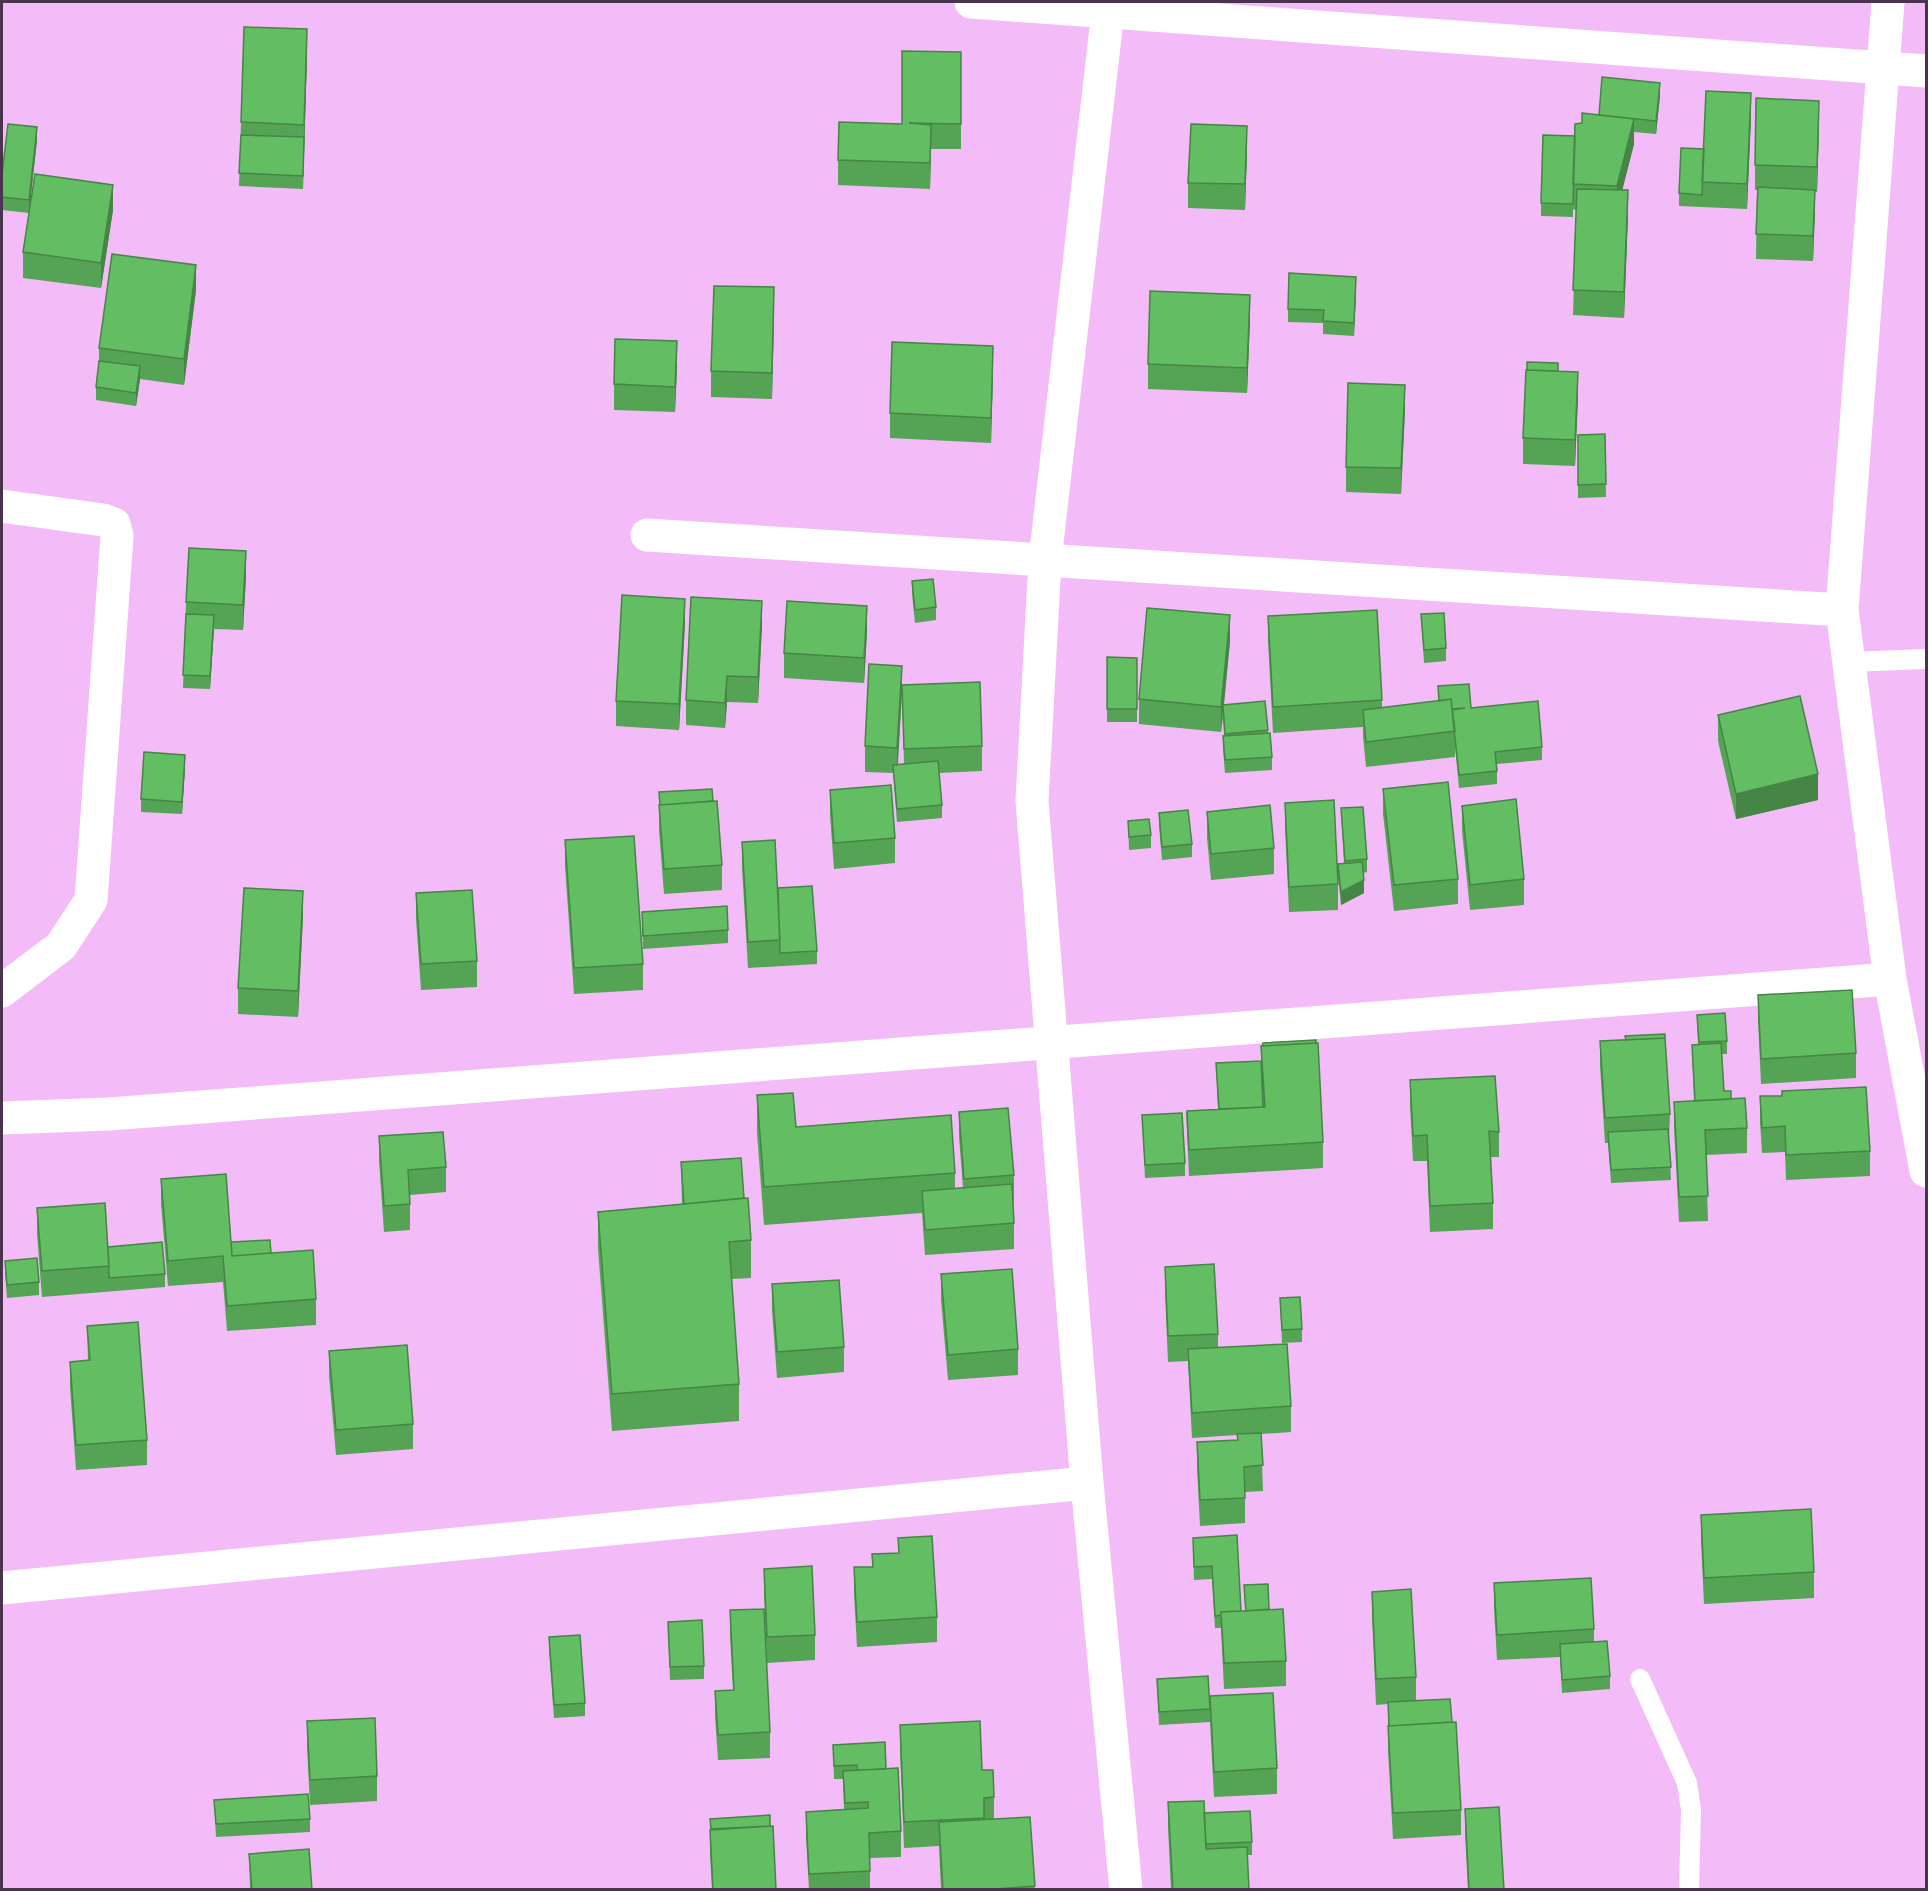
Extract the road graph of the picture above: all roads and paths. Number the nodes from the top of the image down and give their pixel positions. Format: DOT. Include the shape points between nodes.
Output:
graph roads {
  1 [pos="971,2"];
  2 [pos="1888,2"];
  3 [pos="1109,6"];
  4 [pos="1883,68"];
  5 [pos="1926,71"];
  6 [pos="2,506"];
  7 [pos="647,534"];
  8 [pos="1045,560"];
  9 [pos="1842,610"];
  10 [pos="1926,658"];
  11 [pos="1849,662"];
  12 [pos="1890,980"];
  13 [pos="2,991"];
  14 [pos="1050,1042"];
  15 [pos="2,1118"];
  16 [pos="1926,1172"];
  17 [pos="1087,1483"];
  18 [pos="2,1588"];
  19 [pos="1640,1679"];
  20 [pos="1126,1890"];
  21 [pos="1689,1890"];
  1 -- 3 [label="street"];
  2 -- 4 [label="street"];
  3 -- 4 [label="street"];
  3 -- 8 [label="street"];
  4 -- 5 [label="street"];
  4 -- 9 [label="street"];
  6 -- 13 [label="street" via="103,520 114,524 117,536 91,900 61,946"];
  7 -- 8 [label="street"];
  8 -- 9 [label="street"];
  8 -- 14 [label="street" via="1032,801"];
  9 -- 11 [label="street"];
  10 -- 11 [label="lane"];
  11 -- 12 [label="street"];
  12 -- 14 [label="street"];
  12 -- 16 [label="street"];
  14 -- 15 [label="street" via="109,1114"];
  14 -- 17 [label="street"];
  17 -- 18 [label="street"];
  17 -- 20 [label="street"];
  19 -- 21 [label="lane" via="1687,1783 1691,1810"];
}
